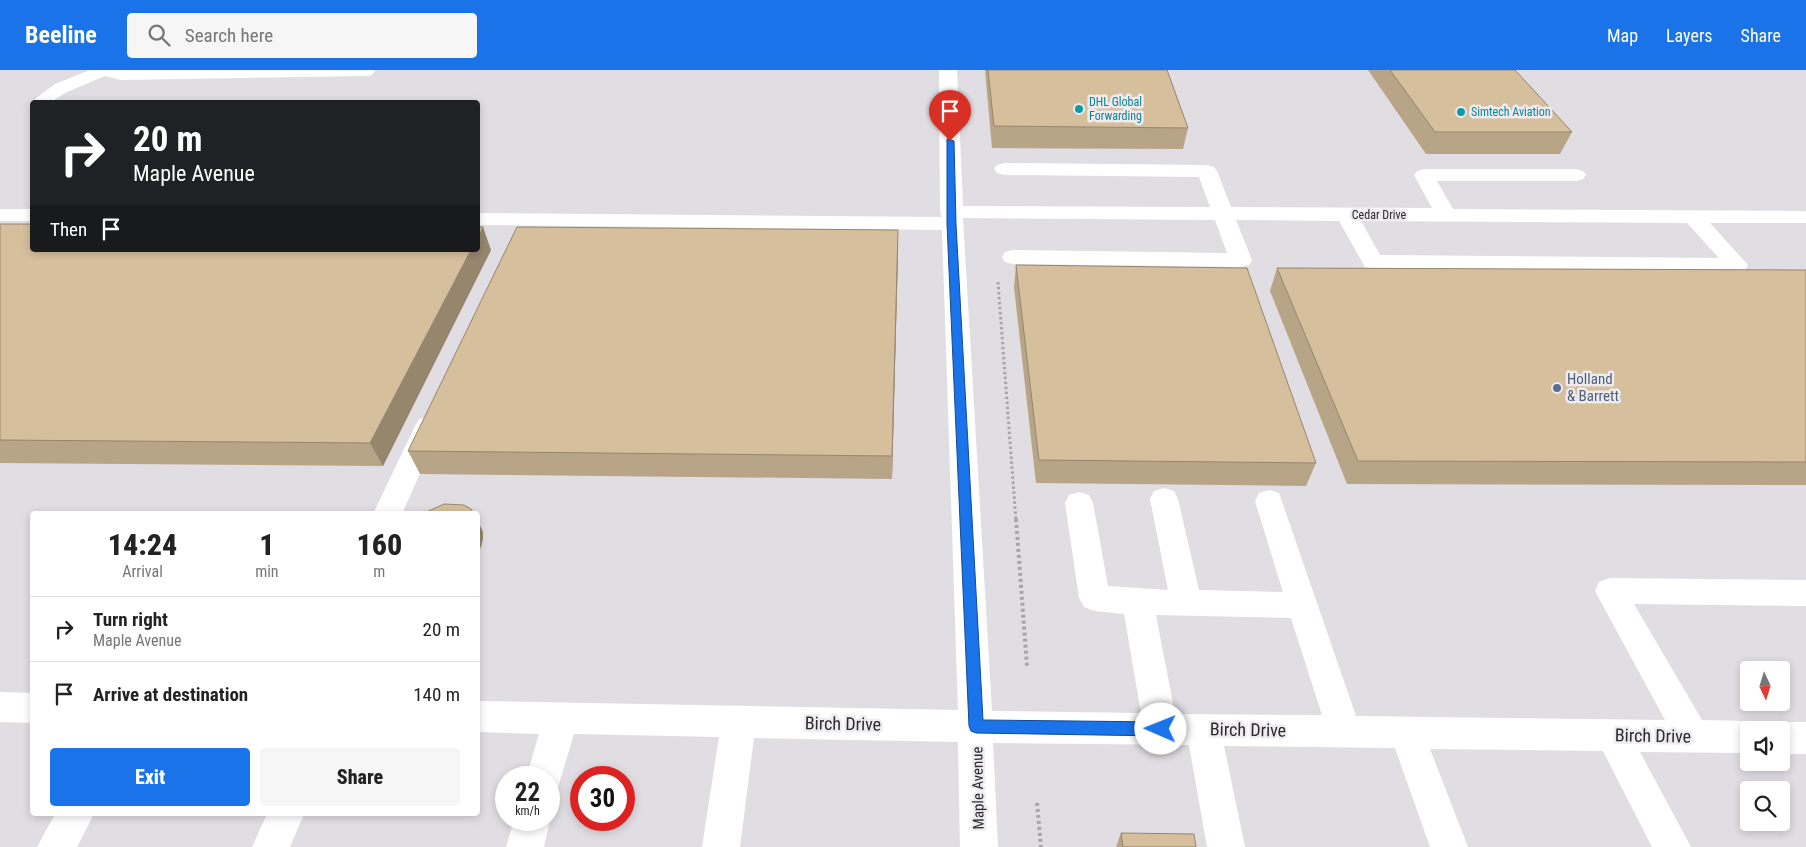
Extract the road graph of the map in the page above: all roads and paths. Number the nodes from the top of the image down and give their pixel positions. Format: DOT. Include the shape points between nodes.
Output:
graph roads {
  1 [pos="102,70"];
  2 [pos="948,70"];
  3 [pos="366,71"];
  4 [pos="236,73"];
  5 [pos="221,92"];
  6 [pos="44,99"];
  7 [pos="1004,169"];
  8 [pos="1576,175"];
  9 [pos="1224,214"];
  10 [pos="0,215"];
  11 [pos="30,215"];
  12 [pos="1347,215"];
  13 [pos="1446,215"];
  14 [pos="1693,217"];
  15 [pos="1806,217"];
  16 [pos="952,218"];
  17 [pos="480,220"];
  18 [pos="1013,258"];
  19 [pos="997,273"];
  20 [pos="437,407"];
  21 [pos="1164,499"];
  22 [pos="1269,501"];
  23 [pos="1079,503"];
  24 [pos="388,511"];
  25 [pos="1806,593"];
  26 [pos="1138,602"];
  27 [pos="1186,602"];
  28 [pos="1303,605"];
  29 [pos="1027,666"];
  30 [pos="0,708"];
  31 [pos="30,708"];
  32 [pos="480,717"];
  33 [pos="561,718"];
  34 [pos="739,722"];
  35 [pos="976,726"];
  36 [pos="1161,729"];
  37 [pos="1203,730"];
  38 [pos="1344,732"];
  39 [pos="1406,733"];
  40 [pos="1613,735"];
  41 [pos="1693,737"];
  42 [pos="1740,737"];
  43 [pos="1790,738"];
  44 [pos="1806,738"];
  45 [pos="547,766"];
  46 [pos="1036,803"];
  47 [pos="75,816"];
  48 [pos="285,816"];
  49 [pos="529,831"];
  50 [pos="56,847"];
  51 [pos="271,847"];
  52 [pos="525,847"];
  53 [pos="722,847"];
  54 [pos="979,847"];
  55 [pos="1041,847"];
  56 [pos="1226,847"];
  57 [pos="1449,847"];
  58 [pos="1672,847"];
  1 -- 4 [label="street" via="121,75"];
  1 -- 6 [label="street"];
  2 -- 16 [label="street, Maple Avenue"];
  3 -- 4 [label="street"];
  4 -- 5 [label="street"];
  7 -- 9 [label="street" via="1208,171"];
  8 -- 13 [label="street" via="1424,175"];
  9 -- 12 [label="street, Cedar Drive"];
  9 -- 16 [label="street, Cedar Drive"];
  9 -- 18 [label="street" via="1241,260"];
  10 -- 11 [label="street"];
  12 -- 13 [label="street, Cedar Drive"];
  12 -- 14 [label="street" via="1373,262 1738,265"];
  13 -- 14 [label="street, Cedar Drive"];
  14 -- 15 [label="street, Cedar Drive"];
  16 -- 17 [label="street, Cedar Drive" via="522,230"];
  16 -- 35 [label="street, Maple Avenue"];
  19 -- 29 [label="path"];
  20 -- 24 [label="street"];
  21 -- 27 [label="street"];
  22 -- 28 [label="street"];
  23 -- 26 [label="street" via="1095,598"];
  25 -- 41 [label="street" via="1610,591"];
  26 -- 27 [label="street"];
  26 -- 36 [label="street"];
  27 -- 28 [label="street"];
  28 -- 38 [label="street"];
  30 -- 31 [label="street"];
  32 -- 33 [label="street, Birch Drive"];
  33 -- 34 [label="street, Birch Drive"];
  33 -- 45 [label="street"];
  34 -- 35 [label="street, Birch Drive"];
  34 -- 53 [label="street"];
  35 -- 36 [label="street, Birch Drive"];
  35 -- 54 [label="street, Maple Avenue"];
  36 -- 37 [label="street, Birch Drive"];
  37 -- 38 [label="street, Birch Drive"];
  37 -- 56 [label="street"];
  38 -- 39 [label="street, Birch Drive"];
  39 -- 40 [label="street, Birch Drive"];
  39 -- 57 [label="street"];
  40 -- 41 [label="street, Birch Drive"];
  40 -- 58 [label="street"];
  41 -- 42 [label="street, Birch Drive"];
  43 -- 44 [label="street"];
  46 -- 55 [label="path"];
  47 -- 50 [label="street"];
  48 -- 51 [label="street"];
  49 -- 52 [label="street"];
}
